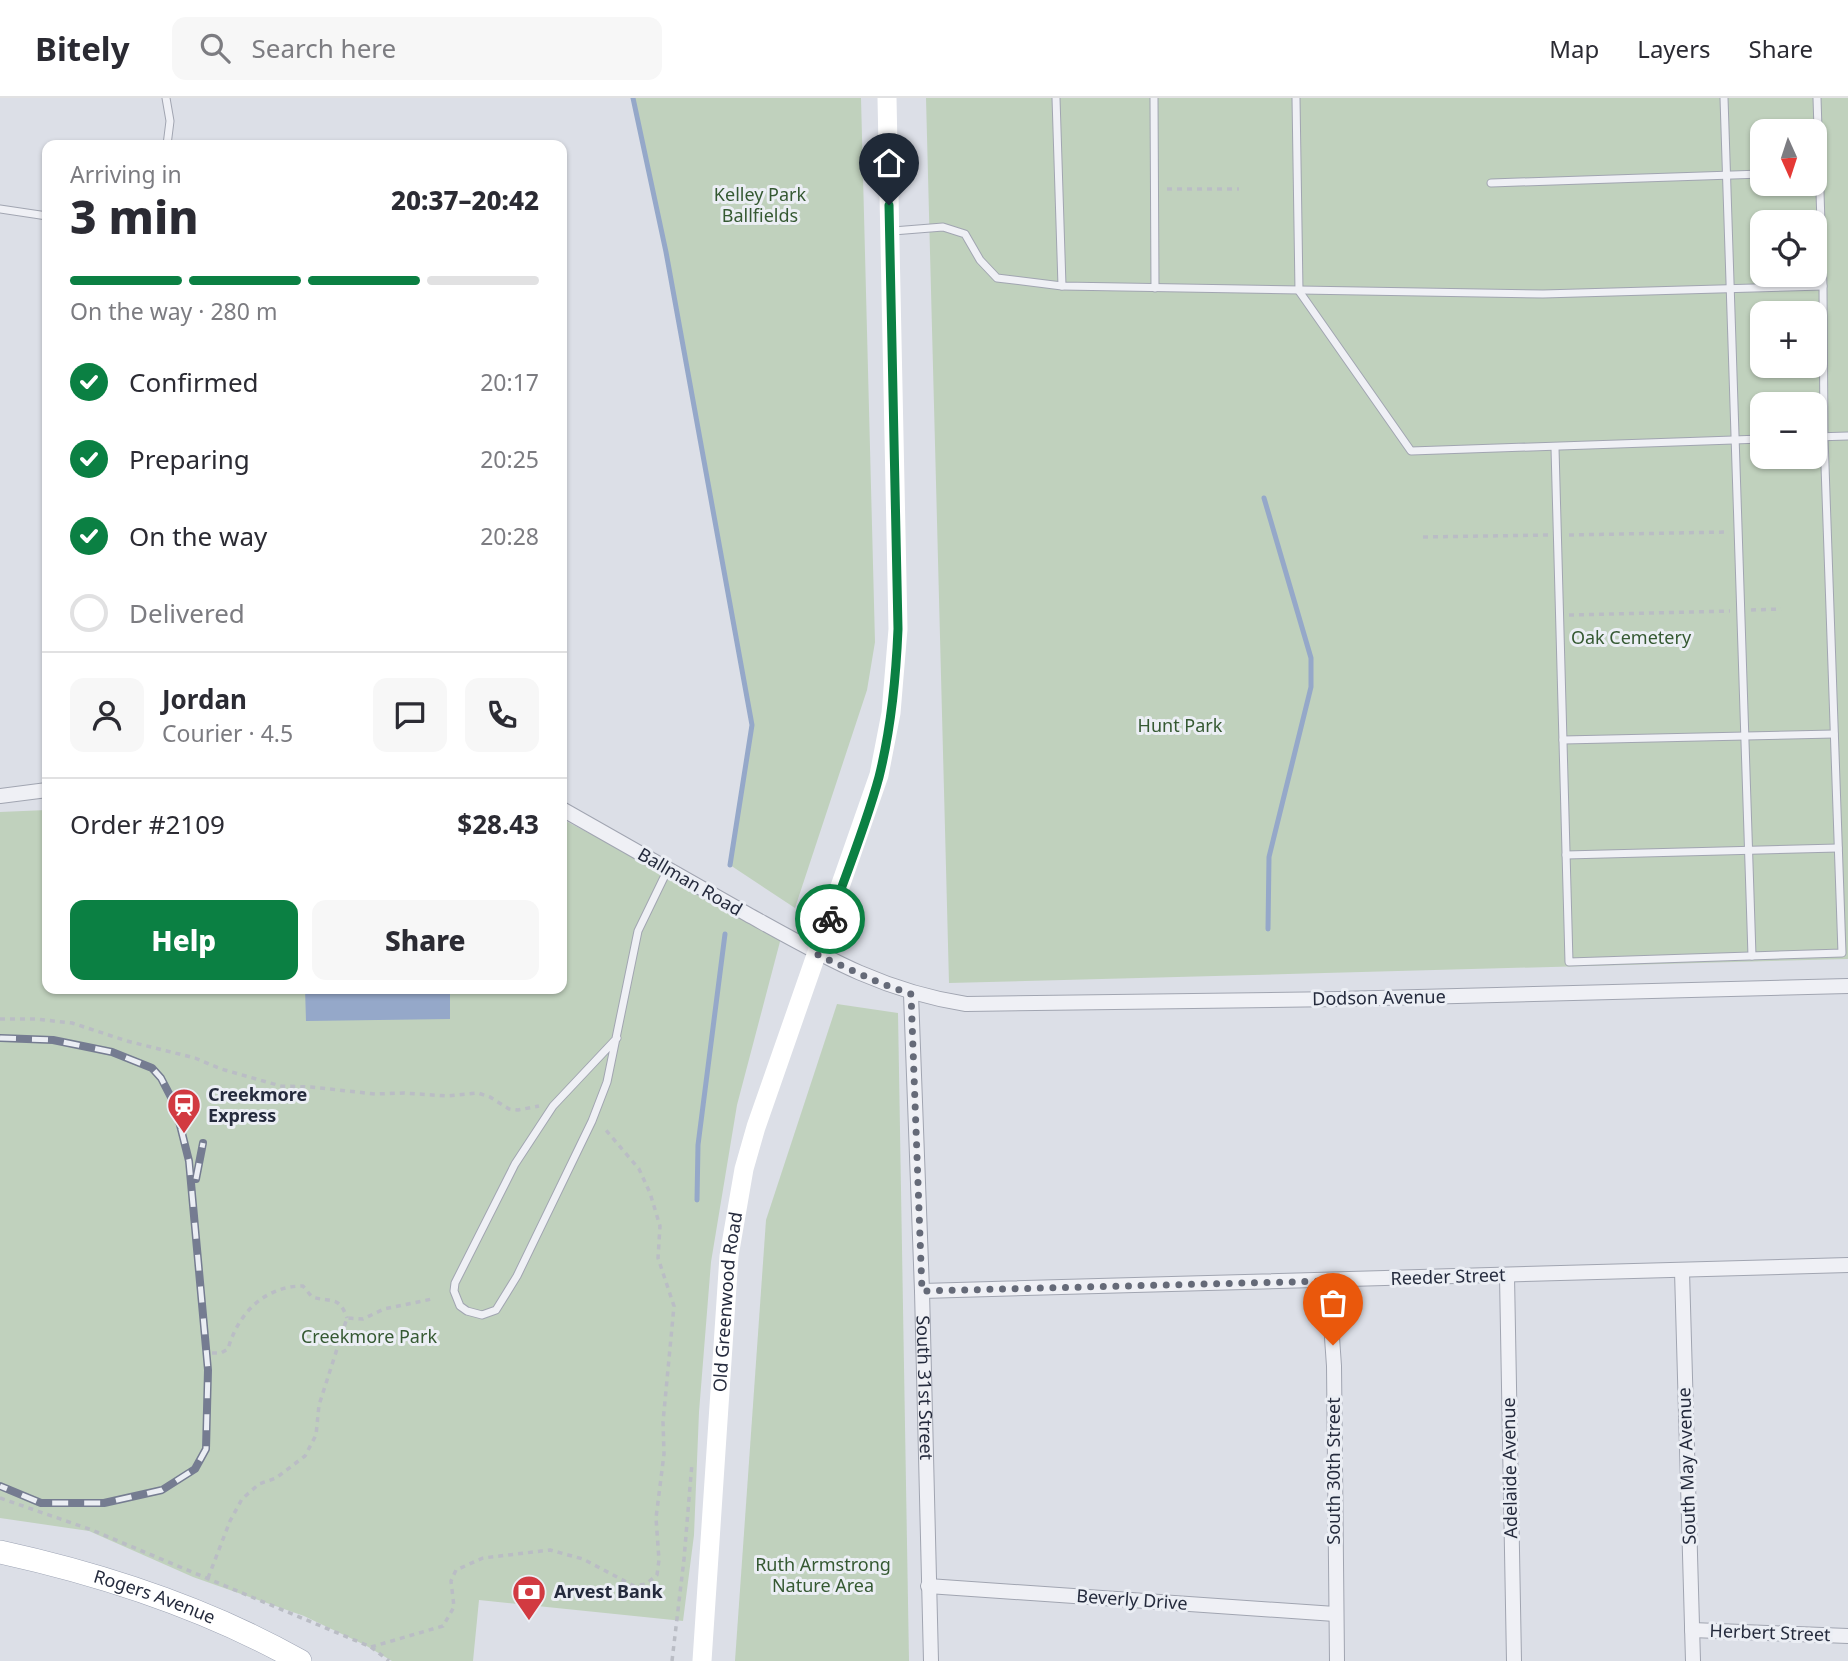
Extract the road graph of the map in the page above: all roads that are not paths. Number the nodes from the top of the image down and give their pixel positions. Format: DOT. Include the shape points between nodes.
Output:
graph roads {
  1 [pos="166,98"];
  2 [pos="887,98"];
  3 [pos="1056,98"];
  4 [pos="1154,98"];
  5 [pos="1296,98"];
  6 [pos="1724,98"];
  7 [pos="1817,98"];
  8 [pos="1817,119"];
  9 [pos="168,140"];
  10 [pos="1750,174"];
  11 [pos="1727,175"];
  12 [pos="1491,183"];
  13 [pos="0,209"];
  14 [pos="42,215"];
  15 [pos="890,232"];
  16 [pos="1062,286"];
  17 [pos="1792,287"];
  18 [pos="1823,287"];
  19 [pos="1154,288"];
  20 [pos="1731,289"];
  21 [pos="1299,291"];
  22 [pos="1824,392"];
  23 [pos="1848,436"];
  24 [pos="1827,437"];
  25 [pos="1750,439"];
  26 [pos="1736,440"];
  27 [pos="1555,448"];
  28 [pos="1825,469"];
  29 [pos="1834,734"];
  30 [pos="1745,735"];
  31 [pos="1563,740"];
  32 [pos="42,791"];
  33 [pos="0,796"];
  34 [pos="567,812"];
  35 [pos="1838,848"];
  36 [pos="1748,851"];
  37 [pos="1566,855"];
  38 [pos="668,870"];
  39 [pos="818,955"];
  40 [pos="1752,956"];
  41 [pos="1848,986"];
  42 [pos="911,994"];
  43 [pos="617,1038"];
  44 [pos="1848,1265"];
  45 [pos="1682,1271"];
  46 [pos="1507,1276"];
  47 [pos="1328,1281"];
  48 [pos="922,1291"];
  49 [pos="0,1552"];
  50 [pos="928,1586"];
  51 [pos="1335,1614"];
  52 [pos="1692,1630"];
  53 [pos="1848,1636"];
  54 [pos="300,1661"];
  55 [pos="702,1661"];
  56 [pos="931,1661"];
  57 [pos="1337,1661"];
  58 [pos="1514,1661"];
  59 [pos="1693,1661"];
  1 -- 9 [label="lane"];
  2 -- 15 [label="main road"];
  3 -- 16 [label="lane"];
  4 -- 19 [label="lane"];
  5 -- 21 [label="lane"];
  6 -- 11 [label="lane"];
  7 -- 8 [label="lane"];
  10 -- 11 [label="lane"];
  11 -- 12 [label="lane"];
  11 -- 20 [label="lane"];
  13 -- 14 [label="lane"];
  15 -- 16 [label="lane" via="943,227 965,234 997,278"];
  15 -- 39 [label="main road" via="896,671 879,775"];
  16 -- 19 [label="lane"];
  17 -- 20 [label="lane"];
  18 -- 22 [label="lane"];
  19 -- 21 [label="lane"];
  20 -- 21 [label="lane" via="1543,294"];
  20 -- 26 [label="lane"];
  21 -- 27 [label="lane" via="1411,451"];
  23 -- 24 [label="lane"];
  25 -- 26 [label="lane"];
  26 -- 27 [label="lane"];
  26 -- 30 [label="lane"];
  27 -- 31 [label="lane"];
  28 -- 29 [label="lane"];
  29 -- 30 [label="lane"];
  29 -- 35 [label="lane"];
  30 -- 31 [label="lane"];
  30 -- 36 [label="lane"];
  31 -- 37 [label="lane"];
  32 -- 33 [label="street"];
  34 -- 38 [label="street, Ballman Road"];
  35 -- 36 [label="lane"];
  35 -- 40 [label="lane" via="1842,953"];
  36 -- 37 [label="lane"];
  36 -- 40 [label="lane"];
  37 -- 40 [label="lane" via="1569,961"];
  38 -- 39 [label="street, Ballman Road"];
  38 -- 43 [label="lane" via="638,931"];
  39 -- 42 [label="street"];
  39 -- 55 [label="main road, Old Greenwood Road" via="757,1127 736,1212 729,1256"];
  41 -- 42 [label="street, Dodson Avenue" via="989,1005"];
  42 -- 48 [label="street, South 31st Street"];
  43 -- 43 [label="lane" via="592,1121 517,1276 496,1310 482,1315 467,1311 456,1299 455,1283 514,1164 553,1106"];
  44 -- 45 [label="street, Reeder Street"];
  45 -- 46 [label="street, Reeder Street"];
  45 -- 52 [label="street, South May Avenue"];
  46 -- 47 [label="street, Reeder Street"];
  46 -- 58 [label="street, Adelaide Avenue"];
  47 -- 48 [label="street, Reeder Street"];
  47 -- 51 [label="street, South 30th Street" via="1334,1366"];
  48 -- 50 [label="street, South 31st Street"];
  49 -- 54 [label="main road, Rogers Avenue" via="158,1595 260,1638"];
  50 -- 51 [label="street, Beverly Drive"];
  50 -- 56 [label="street, South 31st Street"];
  51 -- 57 [label="street, South 30th Street"];
  52 -- 53 [label="street, Herbert Street"];
  52 -- 59 [label="street, South May Avenue"];
}
